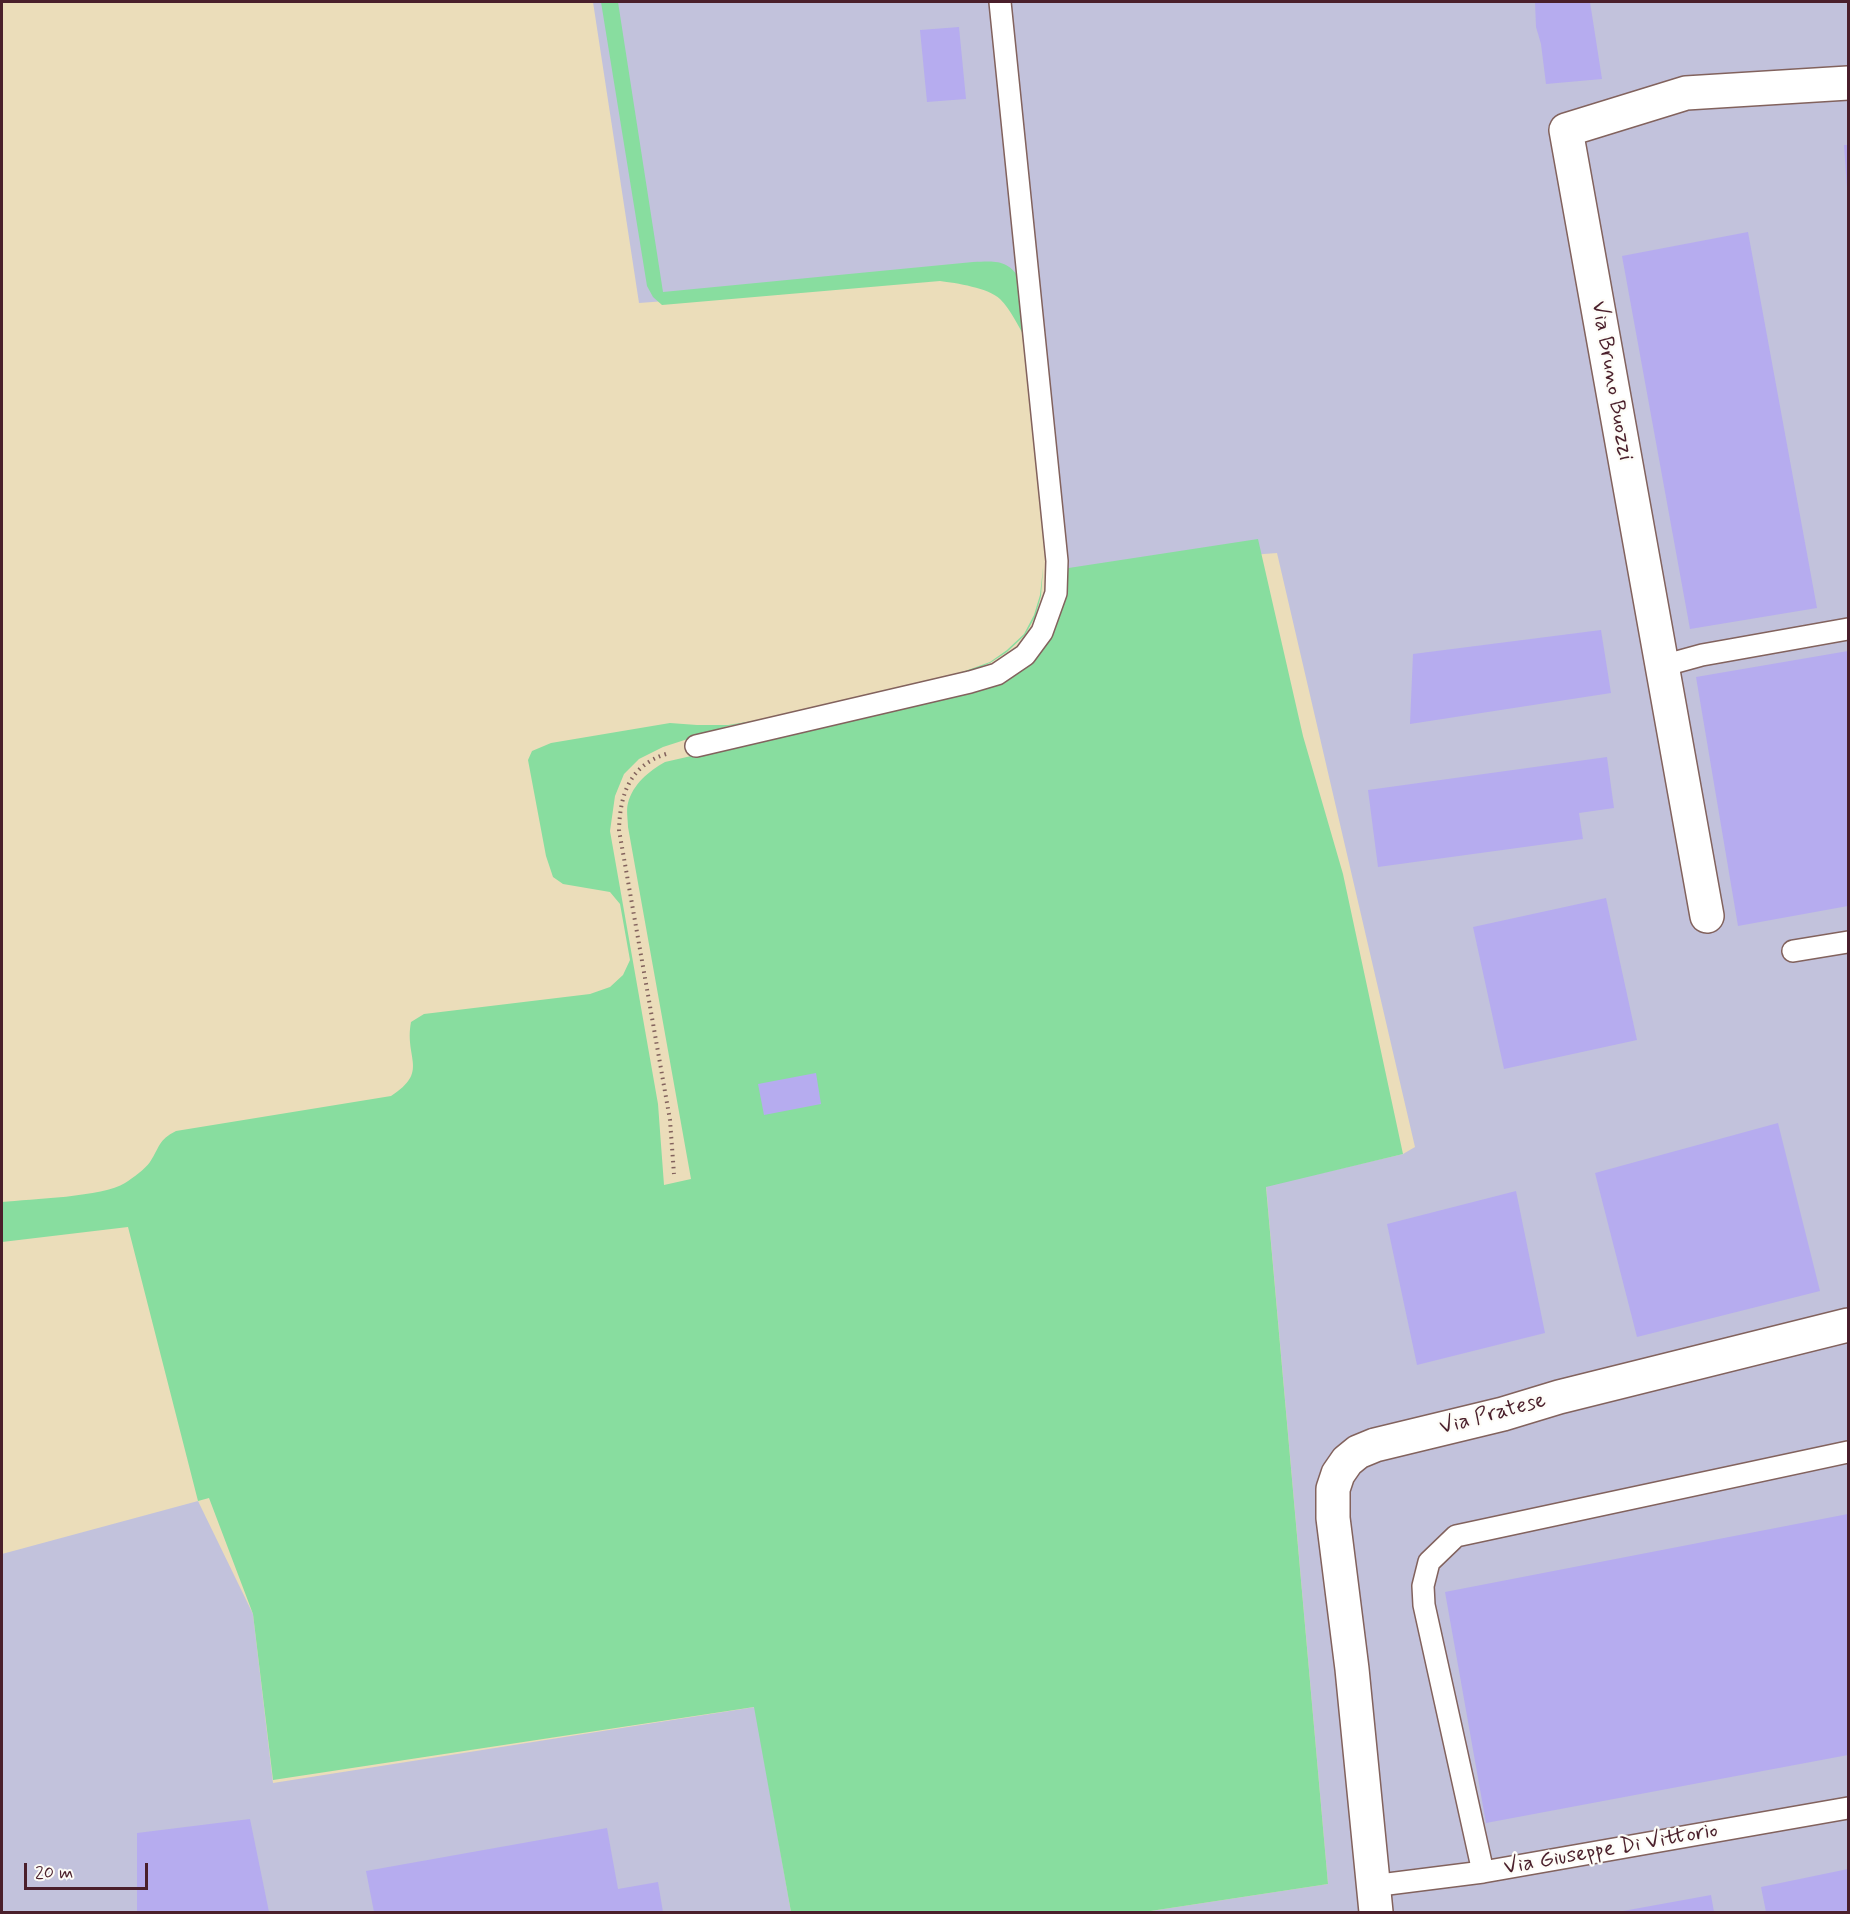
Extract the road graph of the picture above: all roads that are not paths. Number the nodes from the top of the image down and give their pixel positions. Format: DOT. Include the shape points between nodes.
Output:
graph roads {
  1 [pos="1000,2"];
  2 [pos="1848,83"];
  3 [pos="1848,629"];
  4 [pos="1662,666"];
  5 [pos="696,746"];
  6 [pos="1707,916"];
  7 [pos="1848,942"];
  8 [pos="1793,951"];
  9 [pos="1848,1325"];
  10 [pos="1848,1452"];
  11 [pos="1352,1669"];
  12 [pos="1848,1808"];
  13 [pos="1483,1872"];
  14 [pos="1374,1899"];
  1 -- 5 [label="lane" via="1057,561 1056,593 1042,632 1025,655 997,674"];
  2 -- 4 [label="street, Via Bruno Buozzi" via="1686,93 1566,130"];
  3 -- 4 [label="lane"];
  4 -- 6 [label="street, Via Bruno Buozzi"];
  7 -- 8 [label="lane"];
  9 -- 11 [label="street, Via Pratese" via="1358,1452 1338,1474 1333,1490"];
  10 -- 13 [label="lane" via="1456,1536 1429,1562 1423,1586 1425,1605"];
  11 -- 14 [label="street, Via Giuseppe Di Vittorio"];
  12 -- 13 [label="lane, Via Giuseppe Di Vittorio"];
  13 -- 14 [label="lane, Via Giuseppe Di Vittorio"];
}
